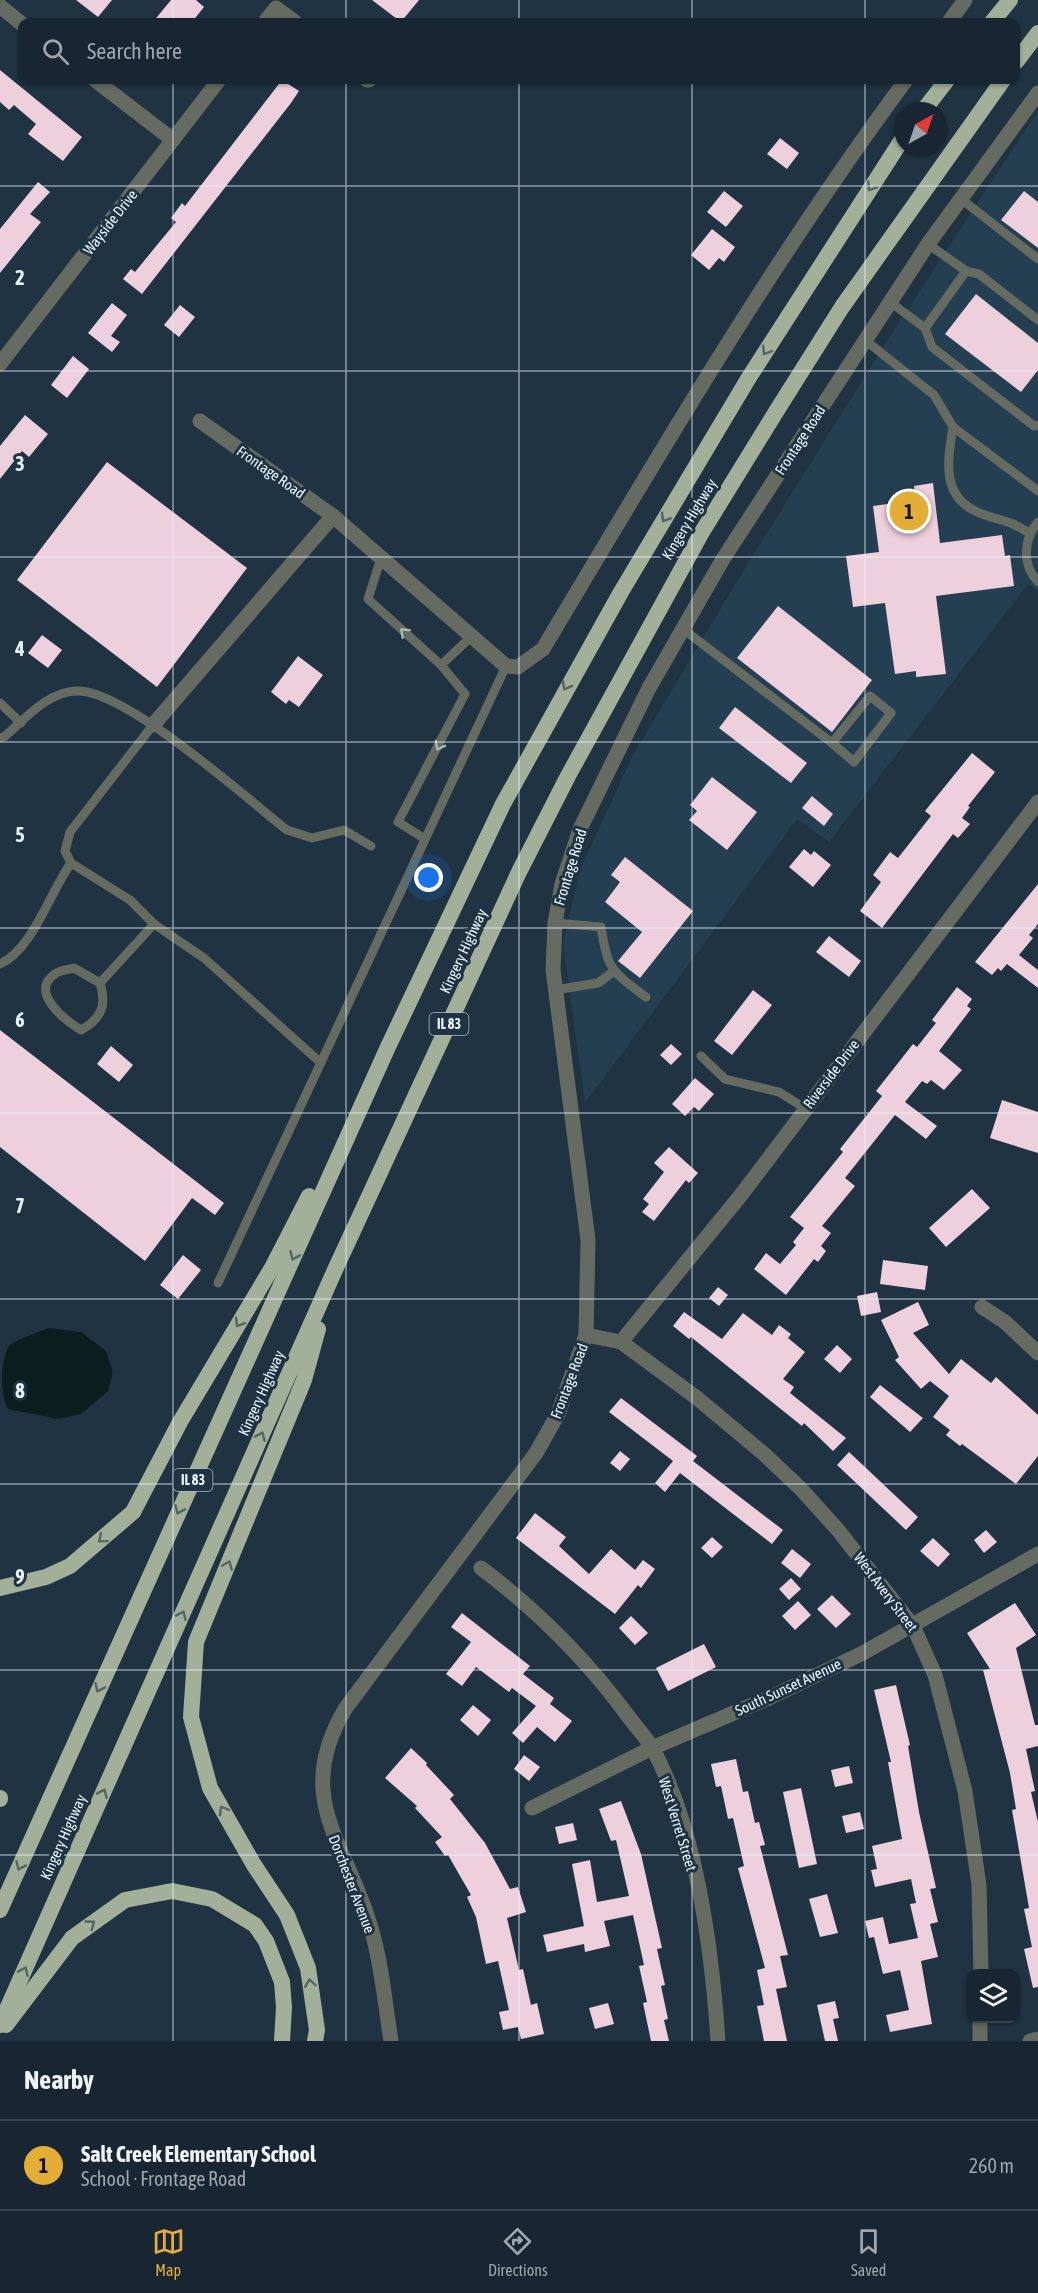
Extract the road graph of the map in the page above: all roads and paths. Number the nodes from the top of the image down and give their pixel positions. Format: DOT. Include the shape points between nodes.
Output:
graph roads {
  1 [pos="966,0"];
  2 [pos="1010,0"];
  3 [pos="272,4"];
  4 [pos="0,6"];
  5 [pos="267,18"];
  6 [pos="290,18"];
  7 [pos="952,18"];
  8 [pos="995,18"];
  9 [pos="18,21"];
  10 [pos="1038,33"];
  11 [pos="1020,57"];
  12 [pos="99,84"];
  13 [pos="216,84"];
  14 [pos="903,84"];
  15 [pos="944,84"];
  16 [pos="999,84"];
  17 [pos="1038,93"];
  18 [pos="929,102"];
  19 [pos="173,140"];
  20 [pos="894,152"];
  21 [pos="961,199"];
  22 [pos="928,244"];
  23 [pos="1038,259"];
  24 [pos="966,270"];
  25 [pos="890,302"];
  26 [pos="1038,320"];
  27 [pos="925,328"];
  28 [pos="865,340"];
  29 [pos="2,357"];
  30 [pos="200,422"];
  31 [pos="1038,425"];
  32 [pos="953,427"];
  33 [pos="1038,491"];
  34 [pos="333,516"];
  35 [pos="1038,522"];
  36 [pos="1029,533"];
  37 [pos="381,558"];
  38 [pos="1038,582"];
  39 [pos="683,629"];
  40 [pos="472,636"];
  41 [pos="441,664"];
  42 [pos="506,666"];
  43 [pos="0,703"];
  44 [pos="21,723"];
  45 [pos="153,725"];
  46 [pos="0,738"];
  47 [pos="832,743"];
  48 [pos="1038,802"];
  49 [pos="425,839"];
  50 [pos="371,846"];
  51 [pos="71,863"];
  52 [pos="555,923"];
  53 [pos="154,924"];
  54 [pos="0,964"];
  55 [pos="613,972"];
  56 [pos="100,983"];
  57 [pos="555,990"];
  58 [pos="646,997"];
  59 [pos="387,1049"];
  60 [pos="701,1056"];
  61 [pos="321,1063"];
  62 [pos="806,1109"];
  63 [pos="334,1272"];
  64 [pos="218,1283"];
  65 [pos="982,1307"];
  66 [pos="586,1335"];
  67 [pos="621,1342"];
  68 [pos="1038,1353"];
  69 [pos="1038,1554"];
  70 [pos="482,1568"];
  71 [pos="0,1588"];
  72 [pos="913,1626"];
  73 [pos="652,1748"];
  74 [pos="322,1763"];
  75 [pos="532,1808"];
  76 [pos="0,1910"];
  77 [pos="981,1969"];
  78 [pos="980,2023"];
  79 [pos="0,2025"];
  80 [pos="0,2032"];
  81 [pos="1038,2039"];
  82 [pos="282,2041"];
  83 [pos="315,2041"];
  84 [pos="391,2041"];
  85 [pos="718,2041"];
  86 [pos="980,2041"];
  87 [pos="1030,2041"];
  1 -- 7 [label="street"];
  2 -- 8 [label="highway"];
  3 -- 5 [label="street"];
  3 -- 6 [label="street"];
  4 -- 9 [label="street"];
  10 -- 11 [label="highway"];
  12 -- 19 [label="street"];
  13 -- 19 [label="street, Wayside Drive"];
  14 -- 42 [label="street" via="842,167 688,406 543,650 518,667"];
  15 -- 18 [label="highway"];
  16 -- 63 [label="highway, Kingery Highway / IL 83" via="842,307 652,618 519,872"];
  17 -- 21 [label="street, Frontage Road"];
  19 -- 29 [label="street, Wayside Drive"];
  20 -- 59 [label="highway, Kingery Highway / IL 83, one-way" via="748,379 568,682 503,804"];
  21 -- 22 [label="street, Frontage Road"];
  21 -- 23 [label="lane"];
  22 -- 24 [label="lane"];
  22 -- 25 [label="street, Frontage Road"];
  24 -- 26 [label="lane" via="979,274"];
  24 -- 27 [label="lane"];
  25 -- 27 [label="lane"];
  25 -- 28 [label="street, Frontage Road"];
  27 -- 31 [label="lane" via="932,346 1034,426"];
  28 -- 32 [label="lane" via="934,395"];
  28 -- 39 [label="street, Frontage Road" via="723,559"];
  30 -- 34 [label="street, Frontage Road"];
  32 -- 33 [label="lane"];
  32 -- 36 [label="lane" via="948,462 952,488 964,507 1011,521"];
  34 -- 37 [label="street, Frontage Road"];
  34 -- 45 [label="street"];
  35 -- 36 [label="lane"];
  36 -- 38 [label="lane" via="1029,572"];
  37 -- 40 [label="street, Frontage Road"];
  41 -- 37 [label="lane, one-way" via="368,599"];
  39 -- 47 [label="lane"];
  39 -- 52 [label="street, Frontage Road" via="649,688 580,829 562,884"];
  40 -- 41 [label="lane"];
  40 -- 42 [label="street, Frontage Road"];
  41 -- 49 [label="lane, one-way" via="465,694 398,822"];
  42 -- 49 [label="lane"];
  43 -- 44 [label="lane"];
  44 -- 45 [label="lane" via="52,697 80,691 118,704"];
  44 -- 46 [label="lane"];
  45 -- 50 [label="lane" via="287,831 312,838 344,830"];
  45 -- 51 [label="lane" via="70,832 65,851"];
  47 -- 47 [label="lane" via="870,696 891,713 854,762"];
  48 -- 62 [label="street, Riverside Drive"];
  49 -- 61 [label="lane"];
  51 -- 53 [label="lane" via="130,900"];
  51 -- 54 [label="lane" via="57,882 33,933"];
  52 -- 55 [label="lane" via="601,927 606,958"];
  52 -- 57 [label="street, Frontage Road"];
  53 -- 56 [label="lane"];
  53 -- 61 [label="lane" via="204,958"];
  55 -- 57 [label="lane" via="598,983"];
  55 -- 58 [label="lane"];
  56 -- 56 [label="lane" via="103,1008 97,1021 81,1030 62,1018 48,1000 48,984 54,974 74,968"];
  57 -- 66 [label="street, Frontage Road" via="588,1240"];
  59 -- 71 [label="highway, one-way" via="273,1266 180,1422 133,1512 70,1566 46,1577"];
  59 -- 76 [label="highway, Kingery Highway / IL 83, one-way"];
  60 -- 62 [label="lane" via="725,1079 779,1092"];
  61 -- 64 [label="lane"];
  62 -- 67 [label="street, Riverside Drive"];
  79 -- 63 [label="highway, Kingery Highway / IL 83, one-way"];
  83 -- 63 [label="highway, one-way" via="317,2030 308,1968 287,1915 210,1788 191,1717 196,1642 304,1380"];
  65 -- 68 [label="street" via="1005,1322"];
  66 -- 67 [label="street, West Avery Street"];
  66 -- 74 [label="street, Frontage Road" via="558,1414 536,1453 345,1709 330,1735"];
  67 -- 72 [label="street, West Avery Street" via="727,1422 801,1489 880,1580"];
  69 -- 72 [label="street, South Sunset Avenue"];
  70 -- 73 [label="street, West Verret Street" via="563,1638 610,1691"];
  72 -- 73 [label="street, South Sunset Avenue" via="771,1697"];
  72 -- 77 [label="street, West Avery Street" via="935,1675 965,1791 979,1885"];
  73 -- 75 [label="street, South Sunset Avenue"];
  73 -- 85 [label="street, West Verret Street" via="672,1793 697,1886 714,1978"];
  74 -- 84 [label="street, Dorchester Avenue" via="328,1822 372,1930"];
  78 -- 86 [label="street"];
  80 -- 82 [label="highway, one-way" via="72,1938 125,1900 172,1891 212,1899 255,1925 266,1941 282,1982"];
  81 -- 87 [label="street"];
}
